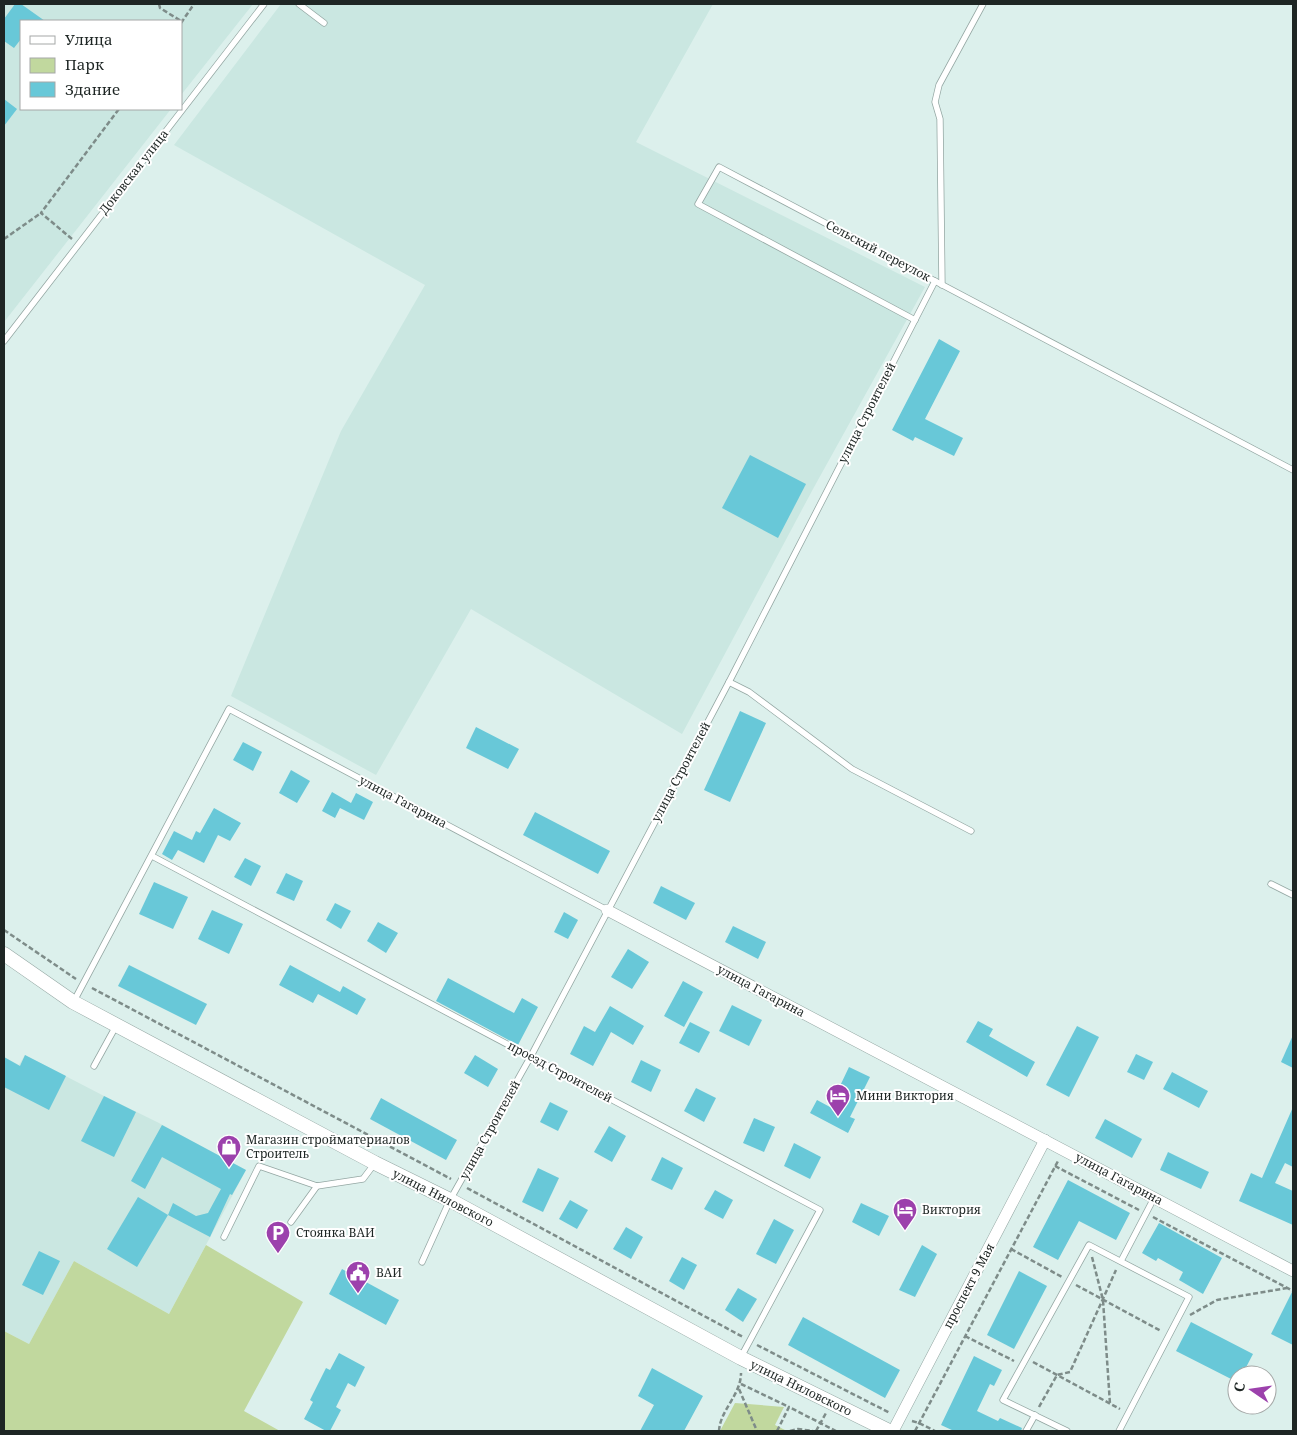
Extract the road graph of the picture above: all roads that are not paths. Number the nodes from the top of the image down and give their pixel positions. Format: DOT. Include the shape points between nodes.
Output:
graph roads {
  1 [pos="264,4"];
  2 [pos="299,4"];
  3 [pos="983,4"];
  4 [pos="324,23"];
  5 [pos="182,110"];
  6 [pos="182,110"];
  7 [pos="935,281"];
  8 [pos="942,285"];
  9 [pos="915,320"];
  10 [pos="4,341"];
  11 [pos="1293,470"];
  12 [pos="729,682"];
  13 [pos="971,831"];
  14 [pos="152,856"];
  15 [pos="1271,884"];
  16 [pos="1293,895"];
  17 [pos="607,910"];
  18 [pos="4,954"];
  19 [pos="73,1002"];
  20 [pos="117,1024"];
  21 [pos="531,1056"];
  22 [pos="94,1066"];
  23 [pos="1045,1140"];
  24 [pos="375,1163"];
  25 [pos="317,1186"];
  26 [pos="1154,1198"];
  27 [pos="450,1200"];
  28 [pos="291,1222"];
  29 [pos="224,1237"];
  30 [pos="1120,1261"];
  31 [pos="422,1262"];
  32 [pos="1293,1271"];
  33 [pos="741,1358"];
  34 [pos="1035,1415"];
  35 [pos="889,1431"];
  36 [pos="893,1431"];
  37 [pos="1026,1431"];
  38 [pos="1066,1431"];
  39 [pos="1119,1431"];
  1 -- 5 [label="lane, Доковская улица"];
  2 -- 4 [label="lane"];
  3 -- 8 [label="lane" via="939,85 935,102 940,119"];
  6 -- 10 [label="lane, Доковская улица"];
  7 -- 8 [label="lane, Сельский переулок"];
  7 -- 9 [label="lane, улица Строителей"];
  7 -- 9 [label="lane, Сельский переулок" via="719,167 698,204"];
  8 -- 11 [label="lane, Сельский переулок"];
  9 -- 12 [label="lane, улица Строителей"];
  12 -- 13 [label="lane" via="749,692 852,769"];
  12 -- 17 [label="lane, улица Строителей"];
  14 -- 17 [label="lane, улица Гагарина" via="229,709"];
  14 -- 19 [label="lane"];
  14 -- 21 [label="lane, проезд Строителей"];
  15 -- 16 [label="lane"];
  17 -- 21 [label="lane, улица Строителей"];
  17 -- 23 [label="street, улица Гагарина"];
  18 -- 19 [label="street, улица Ниловского"];
  19 -- 20 [label="street, улица Ниловского"];
  20 -- 22 [label="lane"];
  20 -- 24 [label="street, улица Ниловского"];
  21 -- 27 [label="lane, улица Строителей"];
  21 -- 33 [label="lane, проезд Строителей" via="820,1210"];
  23 -- 26 [label="street, улица Гагарина"];
  23 -- 36 [label="street, проспект 9 Мая"];
  24 -- 25 [label="lane" via="363,1179"];
  24 -- 27 [label="street, улица Ниловского"];
  25 -- 28 [label="lane"];
  25 -- 29 [label="lane" via="259,1166"];
  26 -- 30 [label="lane"];
  26 -- 32 [label="street, улица Гагарина"];
  27 -- 31 [label="lane, улица Строителей"];
  27 -- 33 [label="street, улица Ниловского"];
  30 -- 34 [label="lane" via="1089,1245 1004,1400"];
  30 -- 39 [label="lane" via="1189,1297"];
  33 -- 35 [label="street, улица Ниловского"];
  34 -- 37 [label="lane"];
  34 -- 38 [label="lane"];
}
